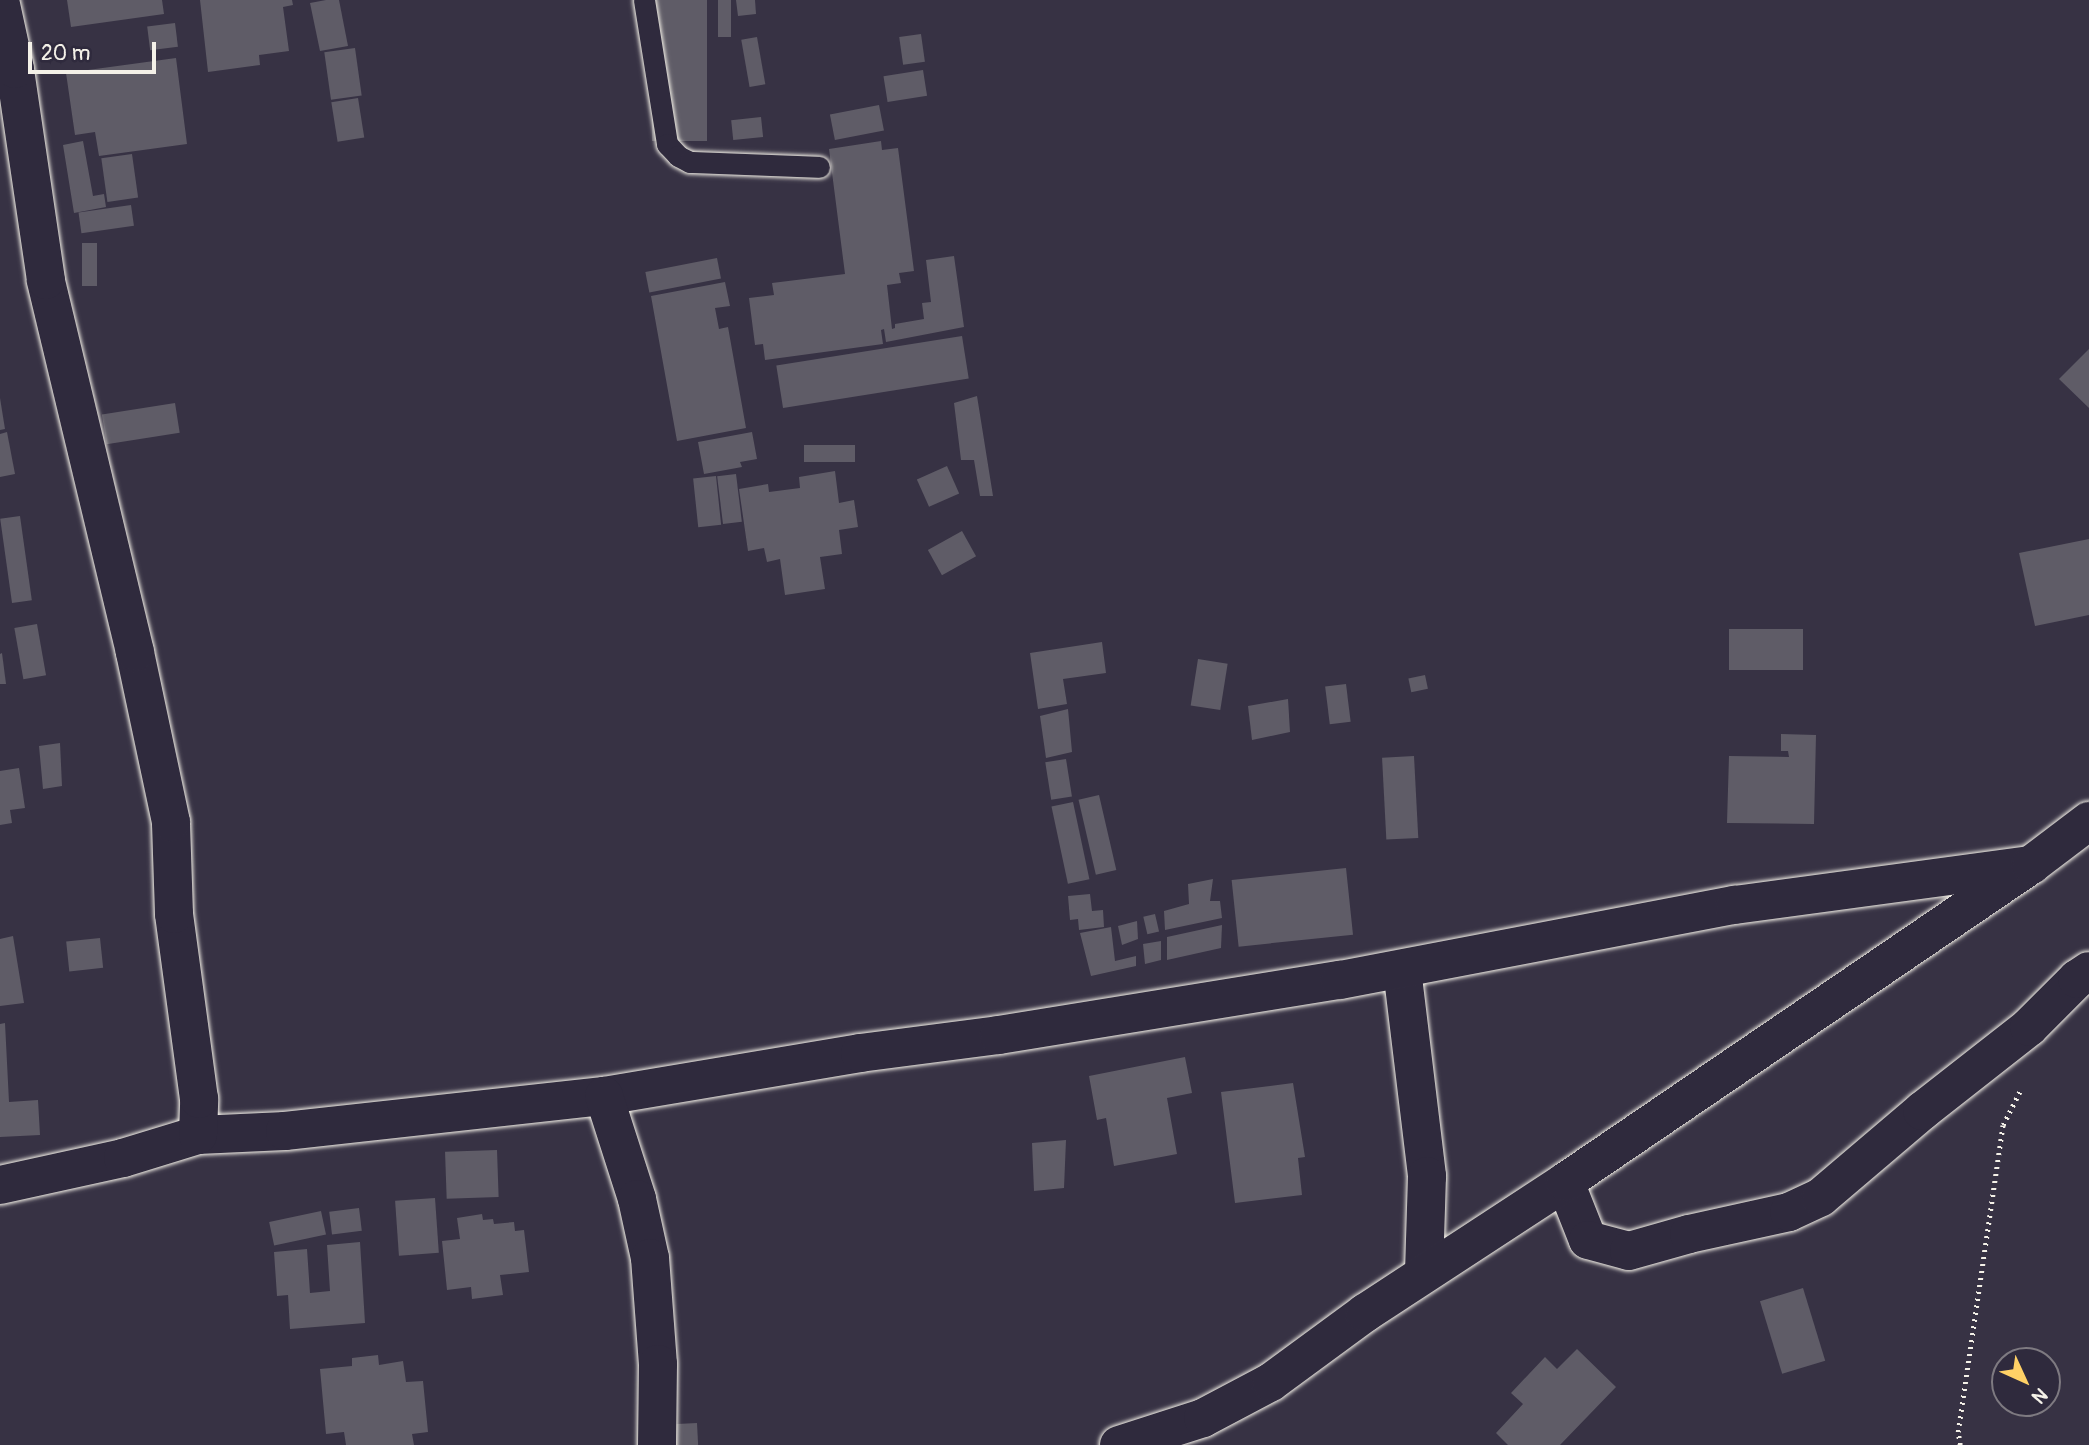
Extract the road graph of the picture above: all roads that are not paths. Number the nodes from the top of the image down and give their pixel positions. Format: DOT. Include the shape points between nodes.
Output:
graph roads {
  1 [pos="0,0"];
  2 [pos="644,0"];
  3 [pos="13,146"];
  4 [pos="819,167"];
  5 [pos="2089,821"];
  6 [pos="2031,864"];
  7 [pos="1402,969"];
  8 [pos="2089,971"];
  9 [pos="604,1096"];
  10 [pos="198,1135"];
  11 [pos="1565,1182"];
  12 [pos="0,1185"];
  13 [pos="1424,1273"];
  14 [pos="657,1445"];
  15 [pos="1119,1445"];
  1 -- 3 [label="street"];
  2 -- 4 [label="lane" via="667,144 678,156 690,162"];
  3 -- 10 [label="street" via="135,652 171,822 174,914 194,1050"];
  5 -- 6 [label="street"];
  6 -- 7 [label="street" via="1735,905"];
  6 -- 11 [label="street"];
  7 -- 9 [label="street"];
  7 -- 13 [label="street" via="1427,1176"];
  8 -- 11 [label="street" via="2029,1027 1821,1196 1789,1212 1629,1251 1588,1241"];
  9 -- 10 [label="street" via="285,1131"];
  9 -- 14 [label="street" via="637,1199 650,1258 658,1364"];
  10 -- 12 [label="street" via="123,1158"];
  11 -- 13 [label="street"];
  13 -- 15 [label="street" via="1270,1382 1203,1418"];
}
